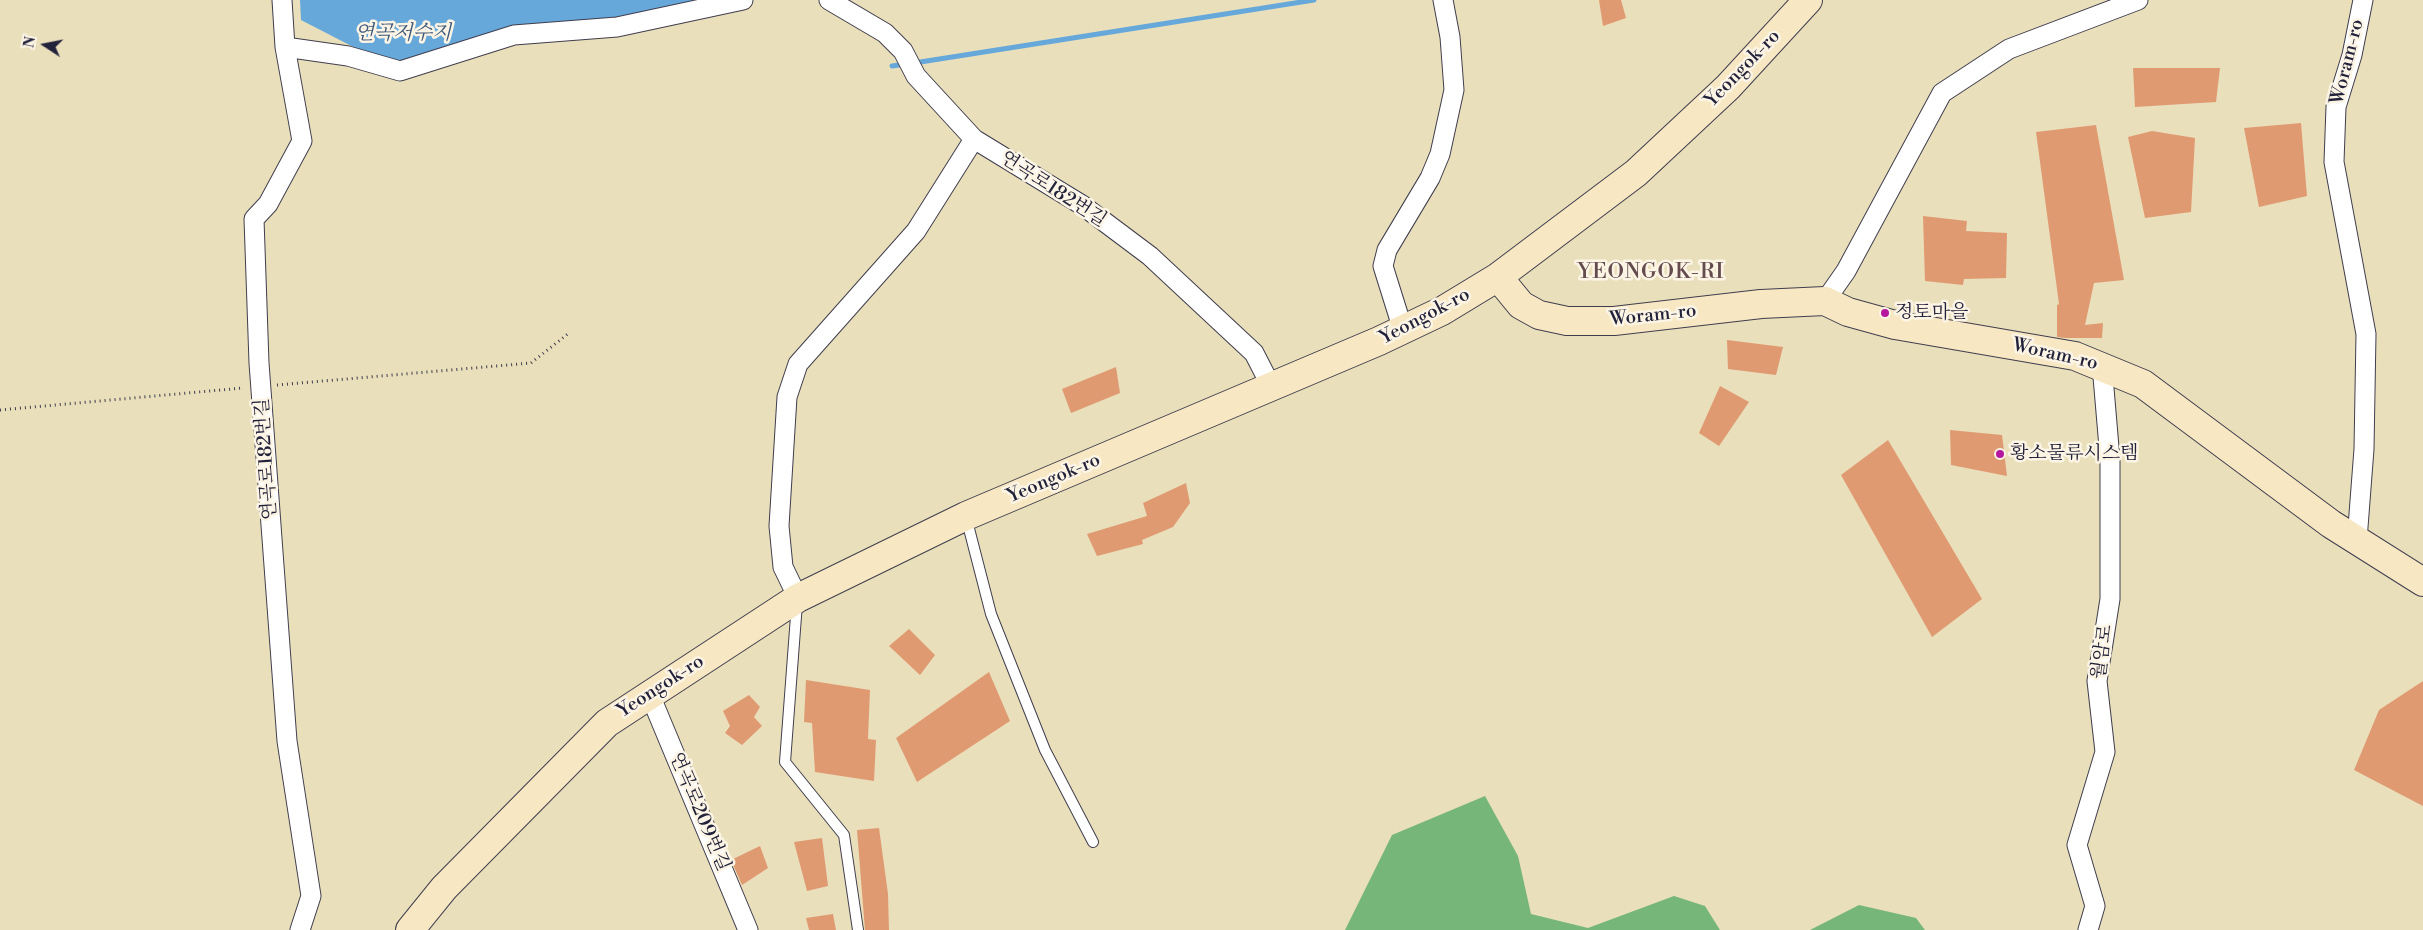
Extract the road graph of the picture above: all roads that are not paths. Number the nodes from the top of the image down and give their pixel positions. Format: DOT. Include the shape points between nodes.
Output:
graph roads {
  1 [pos="282,0"];
  2 [pos="743,0"];
  3 [pos="829,0"];
  4 [pos="1444,0"];
  5 [pos="1808,0"];
  6 [pos="2138,0"];
  7 [pos="2363,0"];
  8 [pos="285,48"];
  9 [pos="974,140"];
  10 [pos="1498,277"];
  11 [pos="1825,301"];
  12 [pos="1403,330"];
  13 [pos="2102,365"];
  14 [pos="1272,388"];
  15 [pos="966,516"];
  16 [pos="2357,540"];
  17 [pos="2423,582"];
  18 [pos="798,598"];
  19 [pos="650,695"];
  20 [pos="1093,842"];
  21 [pos="300,930"];
  22 [pos="410,930"];
  23 [pos="748,930"];
  24 [pos="858,930"];
  25 [pos="2088,930"];
  1 -- 8 [label="street, 연곡로182번길"];
  2 -- 8 [label="street" via="617,27 514,35 400,71 348,56"];
  3 -- 9 [label="street, 연곡로182번길" via="885,33 903,51 916,76"];
  4 -- 12 [label="street" via="1454,90 1440,154 1430,178 1386,250 1383,266"];
  5 -- 10 [label="street, Yeongok-ro" via="1728,87 1636,173"];
  6 -- 11 [label="street" via="2009,49 1942,93 1846,271"];
  7 -- 16 [label="street, Woram-ro" via="2352,54 2336,107 2334,162 2366,334 2364,449"];
  8 -- 21 [label="street, 연곡로182번길" via="302,141 268,204 254,219 262,386 287,742 311,896"];
  9 -- 14 [label="street, 연곡로182번길" via="1082,205 1150,256 1254,353"];
  9 -- 18 [label="street" via="916,230 798,364 787,397 780,526 784,567"];
  10 -- 11 [label="street, Woram-ro" via="1521,305 1539,315 1567,321 1614,320 1769,303"];
  10 -- 12 [label="street, Yeongok-ro"];
  11 -- 13 [label="street, Woram-ro" via="1868,319 2075,356"];
  12 -- 14 [label="street, Yeongok-ro"];
  13 -- 16 [label="street, Woram-ro" via="2144,384 2253,468"];
  13 -- 25 [label="street, 월암로" via="2110,459 2110,599 2097,681 2105,752 2077,845 2095,906"];
  14 -- 15 [label="street, Yeongok-ro"];
  15 -- 18 [label="street, Yeongok-ro"];
  15 -- 20 [label="lane" via="991,614 1045,750"];
  16 -- 17 [label="street, Woram-ro"];
  18 -- 19 [label="street, Yeongok-ro"];
  18 -- 24 [label="lane" via="786,762 844,835"];
  19 -- 22 [label="street, Yeongok-ro" via="607,723 444,888"];
  19 -- 23 [label="street, 연곡로209번길"];
}
